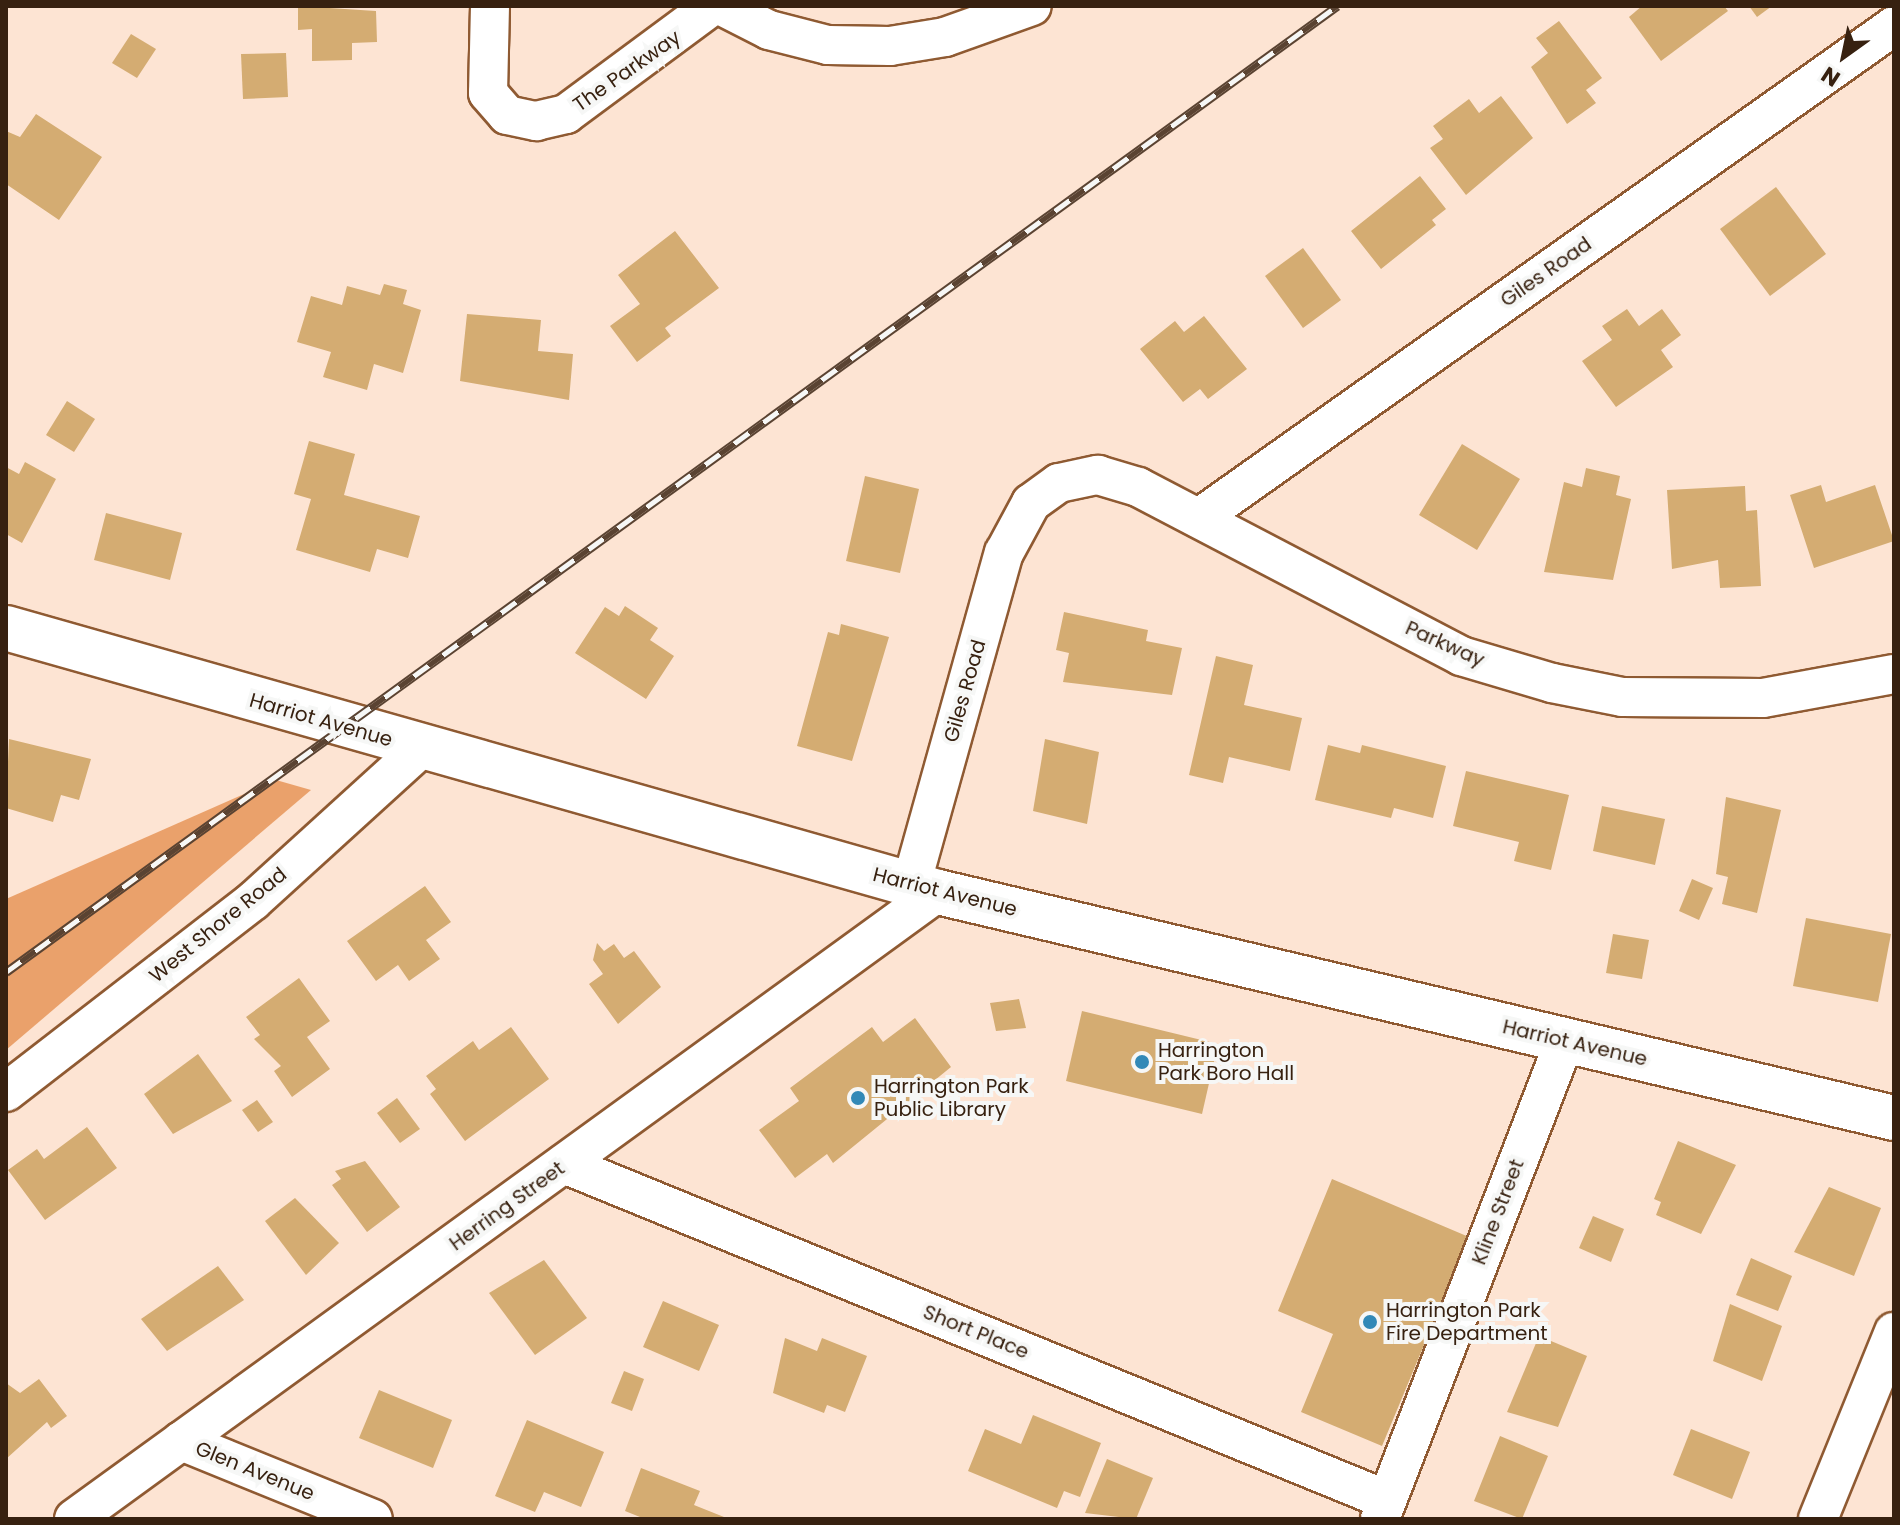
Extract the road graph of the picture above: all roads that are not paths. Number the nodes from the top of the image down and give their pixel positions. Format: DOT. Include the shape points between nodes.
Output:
graph roads {
  1 [pos="490,6"];
  2 [pos="712,6"];
  3 [pos="722,6"];
  4 [pos="1032,6"];
  5 [pos="1894,26"];
  6 [pos="1031,503"];
  7 [pos="1199,518"];
  8 [pos="6,628"];
  9 [pos="1894,674"];
  10 [pos="421,748"];
  11 [pos="925,888"];
  12 [pos="1565,1040"];
  13 [pos="6,1092"];
  14 [pos="1894,1118"];
  15 [pos="564,1164"];
  16 [pos="1894,1332"];
  17 [pos="181,1441"];
  18 [pos="1384,1509"];
  19 [pos="74,1519"];
  20 [pos="373,1519"];
  21 [pos="1818,1519"];
  1 -- 2 [label="street, The Parkway" via="488,93 507,115 536,121 566,114"];
  3 -- 4 [label="street" via="769,30 828,45 890,46 945,37"];
  5 -- 7 [label="street, Giles Road"];
  6 -- 7 [label="street, Parkway" via="1059,483 1098,475"];
  6 -- 11 [label="street, Giles Road" via="1004,553"];
  7 -- 9 [label="street, Parkway" via="1461,656 1552,683 1622,697 1763,698"];
  8 -- 10 [label="street, Harriot Avenue"];
  10 -- 11 [label="street, Harriot Avenue"];
  10 -- 13 [label="street, West Shore Road" via="253,901"];
  11 -- 12 [label="street, Harriot Avenue"];
  11 -- 15 [label="street, Herring Street"];
  12 -- 14 [label="street, Harriot Avenue"];
  12 -- 18 [label="street, Kline Street"];
  15 -- 17 [label="street, Herring Street"];
  15 -- 18 [label="street, Short Place"];
  16 -- 21 [label="street"];
  17 -- 19 [label="street, Herring Street"];
  17 -- 20 [label="street, Glen Avenue"];
}
